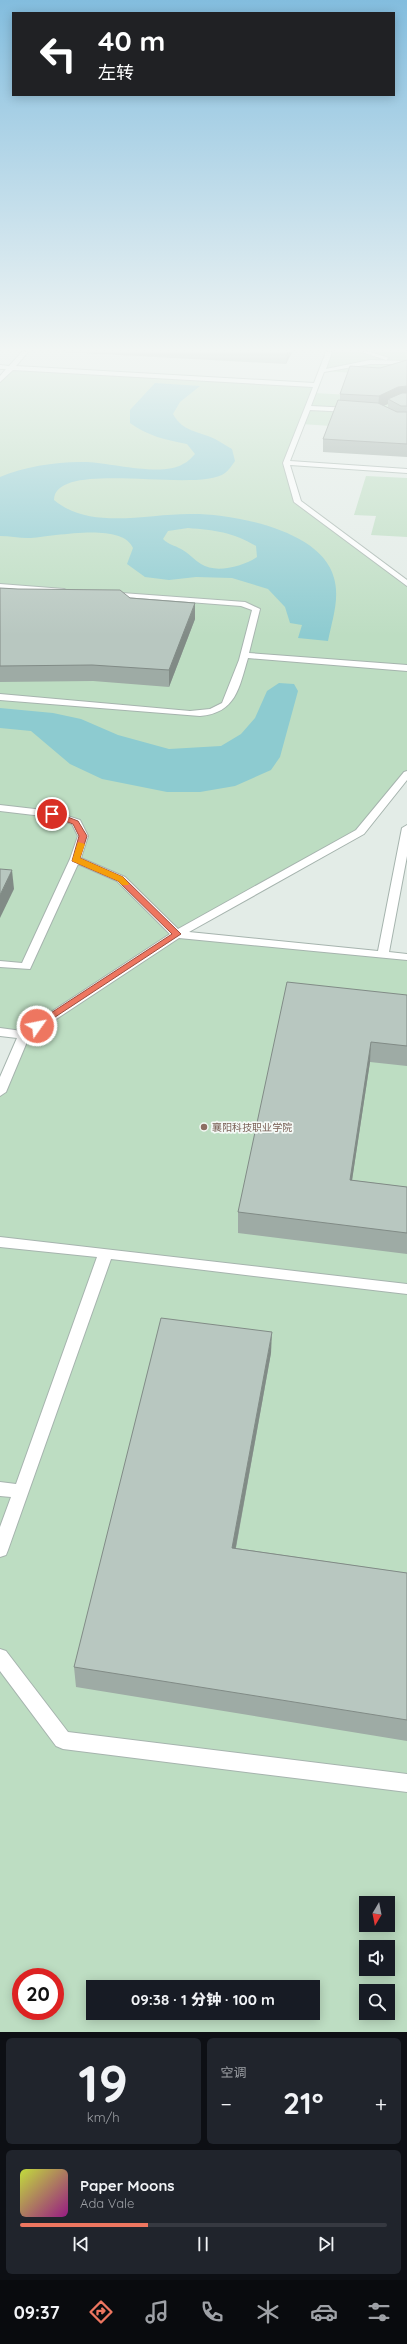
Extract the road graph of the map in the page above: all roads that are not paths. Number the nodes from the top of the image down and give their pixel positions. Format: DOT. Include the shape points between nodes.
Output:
graph roads {
  1 [pos="292,447"];
  2 [pos="286,463"];
  3 [pos="407,471"];
  4 [pos="407,584"];
  5 [pos="0,586"];
  6 [pos="75,592"];
  7 [pos="99,593"];
  8 [pos="244,655"];
  9 [pos="407,668"];
  10 [pos="0,697"];
  11 [pos="407,774"];
  12 [pos="0,808"];
  13 [pos="407,828"];
  14 [pos="75,860"];
  15 [pos="177,934"];
  16 [pos="383,954"];
  17 [pos="407,957"];
  18 [pos="0,964"];
  19 [pos="0,1032"];
  20 [pos="24,1035"];
  21 [pos="0,1092"];
  22 [pos="0,1242"];
  23 [pos="106,1253"];
  24 [pos="407,1290"];
  25 [pos="0,1489"];
  26 [pos="21,1491"];
  27 [pos="0,1550"];
  28 [pos="0,1657"];
  29 [pos="407,1783"];
  1 -- 2 [label="lane"];
  2 -- 3 [label="lane"];
  2 -- 4 [label="lane" via="298,502"];
  5 -- 6 [label="lane"];
  7 -- 8 [label="lane" via="242,604 256,609"];
  8 -- 9 [label="lane"];
  8 -- 10 [label="lane" via="227,704 213,713 190,714"];
  11 -- 15 [label="lane" via="360,832"];
  12 -- 14 [label="lane" via="52,814 76,822 83,836"];
  13 -- 16 [label="lane"];
  14 -- 15 [label="lane" via="120,879"];
  14 -- 18 [label="lane" via="26,967"];
  15 -- 16 [label="lane"];
  15 -- 20 [label="lane"];
  16 -- 17 [label="lane"];
  19 -- 20 [label="lane"];
  20 -- 21 [label="lane"];
  22 -- 23 [label="lane"];
  23 -- 24 [label="lane"];
  23 -- 26 [label="lane"];
  25 -- 26 [label="lane"];
  26 -- 27 [label="lane"];
  28 -- 29 [label="lane" via="63,1740"];
}
